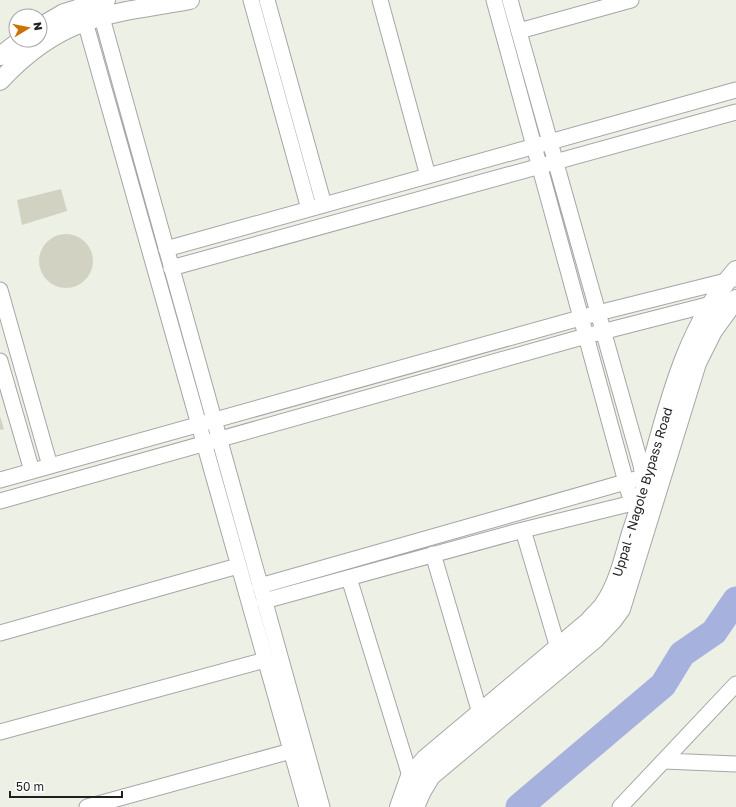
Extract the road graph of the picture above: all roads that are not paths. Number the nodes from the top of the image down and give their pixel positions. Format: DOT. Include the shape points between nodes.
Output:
graph roads {
  1 [pos="190,0"];
  2 [pos="251,0"];
  3 [pos="267,0"];
  4 [pos="380,0"];
  5 [pos="494,0"];
  6 [pos="510,0"];
  7 [pos="631,0"];
  8 [pos="94,10"];
  9 [pos="48,22"];
  10 [pos="519,31"];
  11 [pos="10,48"];
  12 [pos="0,56"];
  13 [pos="0,81"];
  14 [pos="736,90"];
  15 [pos="736,112"];
  16 [pos="550,142"];
  17 [pos="534,147"];
  18 [pos="555,161"];
  19 [pos="539,165"];
  20 [pos="428,176"];
  21 [pos="324,205"];
  22 [pos="309,209"];
  23 [pos="166,249"];
  24 [pos="171,268"];
  25 [pos="733,276"];
  26 [pos="0,290"];
  27 [pos="736,299"];
  28 [pos="713,303"];
  29 [pos="598,313"];
  30 [pos="580,318"];
  31 [pos="603,332"];
  32 [pos="586,336"];
  33 [pos="0,361"];
  34 [pos="214,420"];
  35 [pos="198,425"];
  36 [pos="219,439"];
  37 [pos="204,444"];
  38 [pos="50,466"];
  39 [pos="32,471"];
  40 [pos="645,476"];
  41 [pos="0,480"];
  42 [pos="626,483"];
  43 [pos="0,501"];
  44 [pos="637,502"];
  45 [pos="523,530"];
  46 [pos="433,554"];
  47 [pos="238,566"];
  48 [pos="349,578"];
  49 [pos="260,586"];
  50 [pos="264,600"];
  51 [pos="0,633"];
  52 [pos="558,648"];
  53 [pos="265,660"];
  54 [pos="736,684"];
  55 [pos="480,713"];
  56 [pos="0,732"];
  57 [pos="291,751"];
  58 [pos="664,761"];
  59 [pos="736,764"];
  60 [pos="410,776"];
  61 [pos="87,807"];
  62 [pos="306,807"];
  63 [pos="322,807"];
  64 [pos="399,807"];
  65 [pos="415,807"];
  66 [pos="620,807"];
  1 -- 8 [label="street"];
  2 -- 22 [label="street"];
  3 -- 21 [label="street"];
  4 -- 20 [label="street"];
  5 -- 17 [label="street"];
  6 -- 10 [label="street"];
  7 -- 10 [label="street"];
  8 -- 9 [label="street" via="64,13"];
  8 -- 13 [label="street" via="51,38 13,67"];
  8 -- 23 [label="street"];
  8 -- 35 [label="street"];
  10 -- 16 [label="street"];
  11 -- 12 [label="street"];
  14 -- 16 [label="street"];
  15 -- 18 [label="street"];
  16 -- 17 [label="street"];
  16 -- 18 [label="street"];
  17 -- 19 [label="street"];
  17 -- 20 [label="street"];
  18 -- 19 [label="street"];
  18 -- 29 [label="street"];
  19 -- 24 [label="street"];
  19 -- 30 [label="street"];
  20 -- 21 [label="street"];
  21 -- 22 [label="street"];
  22 -- 23 [label="street"];
  23 -- 24 [label="street"];
  24 -- 34 [label="street"];
  25 -- 28 [label="street, Uppal - Nagole Bypass Road"];
  25 -- 29 [label="street"];
  26 -- 38 [label="street"];
  27 -- 28 [label="street"];
  27 -- 65 [label="street, Uppal - Nagole Bypass Road" via="713,331 698,363 621,609 595,638 431,776"];
  28 -- 31 [label="street"];
  28 -- 40 [label="street, Uppal - Nagole Bypass Road" via="698,325 683,358"];
  29 -- 30 [label="street"];
  29 -- 31 [label="street"];
  30 -- 32 [label="street"];
  30 -- 34 [label="street"];
  31 -- 32 [label="street"];
  31 -- 40 [label="street"];
  32 -- 36 [label="street"];
  32 -- 42 [label="street"];
  33 -- 39 [label="street"];
  34 -- 35 [label="street"];
  34 -- 36 [label="street"];
  35 -- 37 [label="street"];
  35 -- 38 [label="street"];
  36 -- 37 [label="street"];
  36 -- 49 [label="street"];
  37 -- 43 [label="street"];
  37 -- 47 [label="street"];
  38 -- 39 [label="street"];
  39 -- 41 [label="street"];
  40 -- 42 [label="street"];
  40 -- 44 [label="street, Uppal - Nagole Bypass Road"];
  42 -- 44 [label="street"];
  42 -- 49 [label="street"];
  44 -- 45 [label="street"];
  44 -- 52 [label="street, Uppal - Nagole Bypass Road" via="616,580 604,604"];
  45 -- 46 [label="street"];
  45 -- 52 [label="street"];
  46 -- 48 [label="street"];
  46 -- 55 [label="street"];
  47 -- 51 [label="street"];
  47 -- 53 [label="street"];
  48 -- 50 [label="street"];
  48 -- 60 [label="street"];
  49 -- 50 [label="street"];
  50 -- 63 [label="street"];
  52 -- 55 [label="street, Uppal - Nagole Bypass Road"];
  53 -- 56 [label="street"];
  53 -- 57 [label="street"];
  54 -- 58 [label="street"];
  55 -- 60 [label="street, Uppal - Nagole Bypass Road" via="425,759"];
  57 -- 61 [label="street"];
  57 -- 62 [label="street"];
  58 -- 59 [label="street"];
  58 -- 66 [label="street"];
  60 -- 64 [label="street, Uppal - Nagole Bypass Road"];
}
